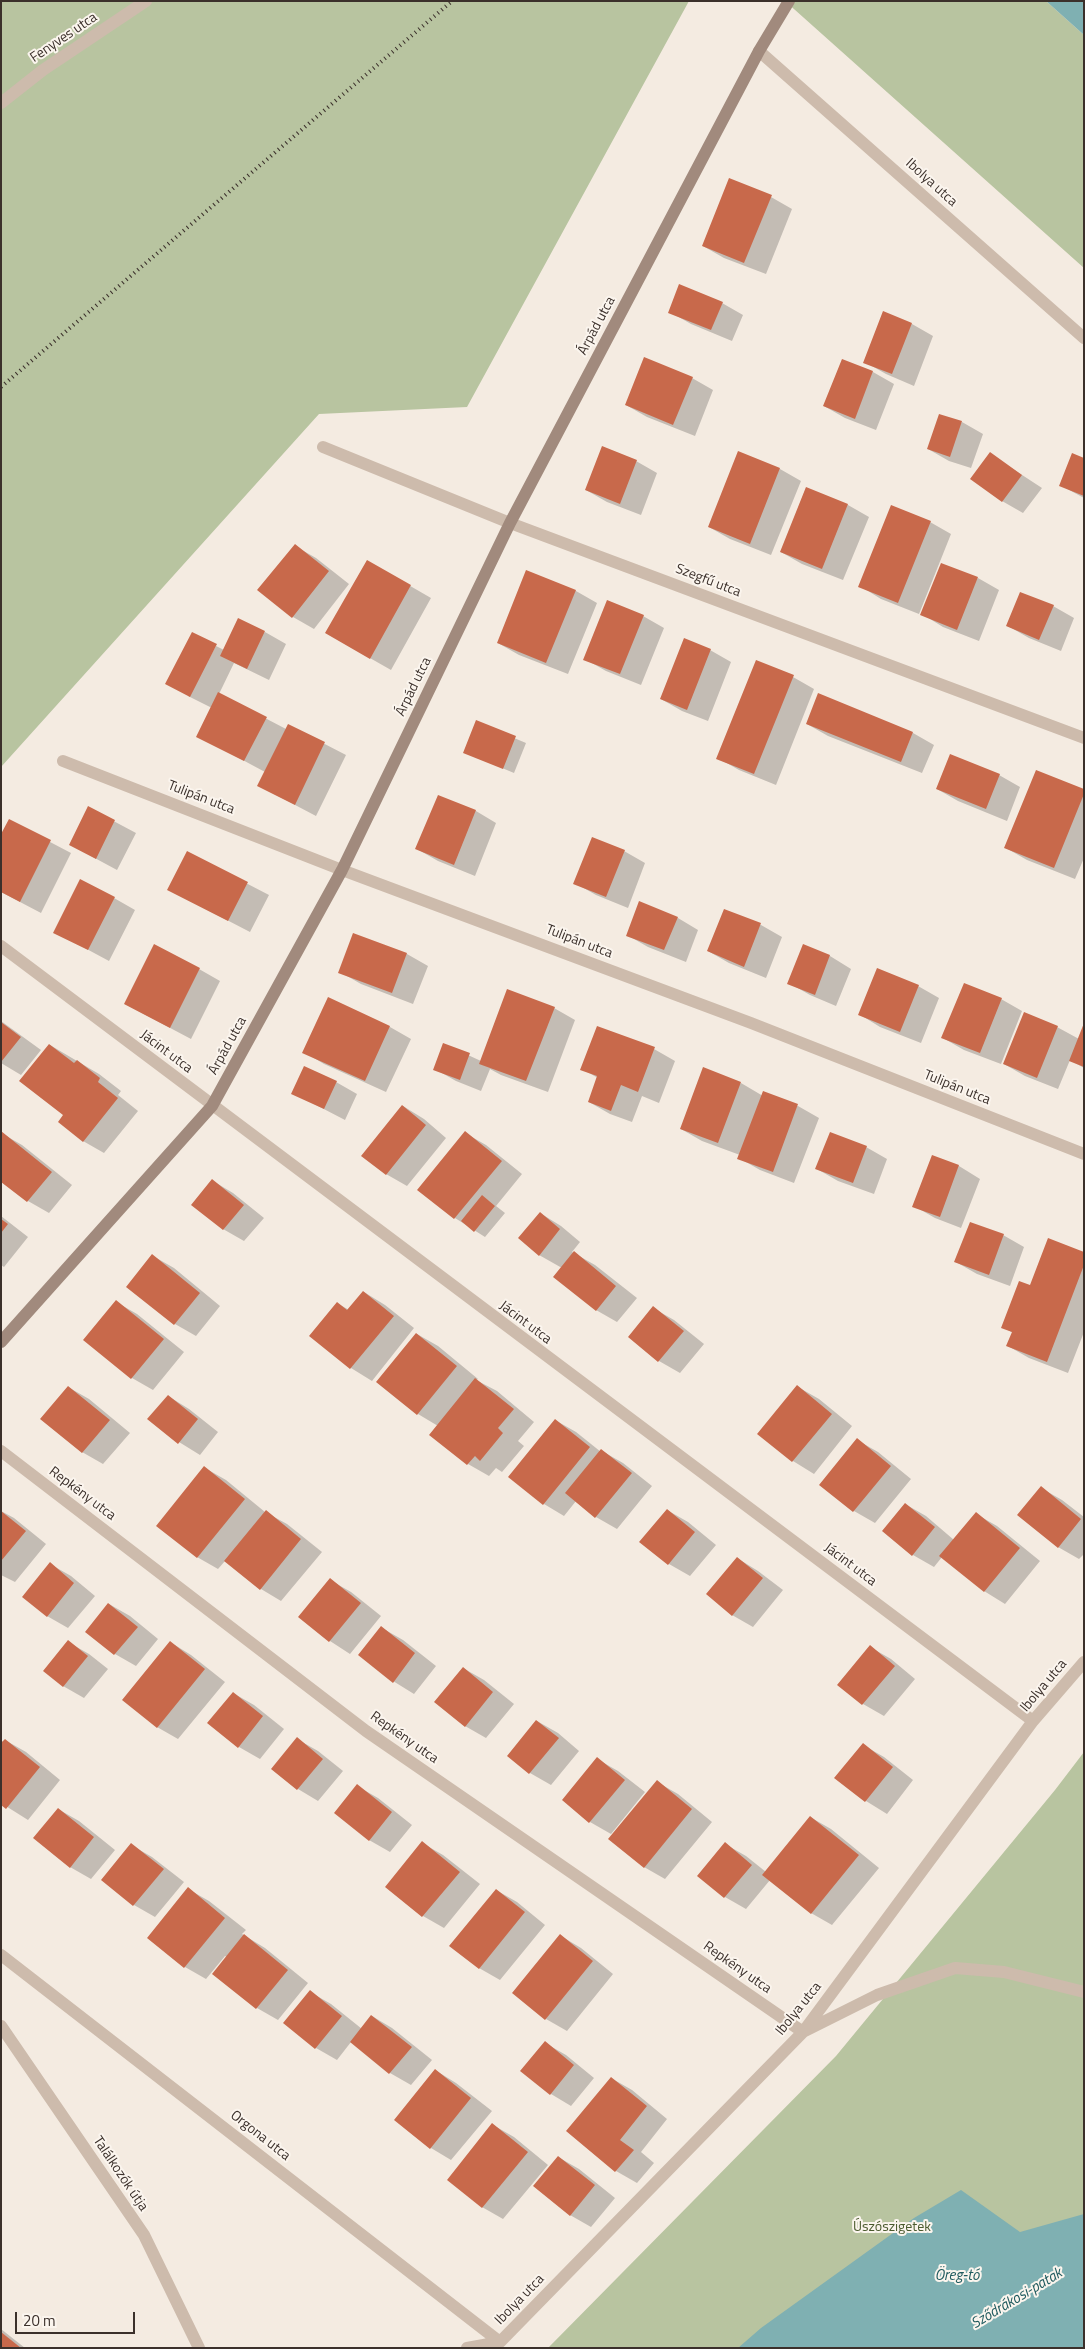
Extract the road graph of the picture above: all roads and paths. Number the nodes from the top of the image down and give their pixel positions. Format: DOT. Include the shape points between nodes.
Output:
graph roads {
  1 [pos="146,1"];
  2 [pos="789,1"];
  3 [pos="760,51"];
  4 [pos="1,103"];
  5 [pos="1084,338"];
  6 [pos="323,447"];
  7 [pos="510,523"];
  8 [pos="1084,738"];
  9 [pos="63,761"];
  10 [pos="342,870"];
  11 [pos="1,946"];
  12 [pos="212,1106"];
  13 [pos="1084,1154"];
  14 [pos="1,1342"];
  15 [pos="1,1451"];
  16 [pos="1084,1662"];
  17 [pos="1033,1721"];
  18 [pos="1,1954"];
  19 [pos="1084,1992"];
  20 [pos="1,2026"];
  21 [pos="803,2032"];
  22 [pos="500,2342"];
  23 [pos="199,2348"];
  24 [pos="467,2348"];
  1 -- 4 [label="street, Fenyves utca" via="43,70"];
  2 -- 3 [label="street, Árpád utca"];
  3 -- 5 [label="street, Ibolya utca"];
  3 -- 7 [label="street, Árpád utca"];
  6 -- 7 [label="street, Szegfű utca"];
  7 -- 8 [label="street, Szegfű utca"];
  7 -- 10 [label="street, Árpád utca"];
  9 -- 10 [label="street, Tulipán utca"];
  10 -- 12 [label="street, Árpád utca"];
  10 -- 13 [label="street, Tulipán utca" via="751,1023"];
  11 -- 12 [label="street, Jácint utca"];
  12 -- 14 [label="street, Árpád utca"];
  12 -- 17 [label="street, Jácint utca"];
  15 -- 21 [label="street, Repkény utca" via="366,1731"];
  16 -- 17 [label="street, Ibolya utca"];
  17 -- 21 [label="street, Ibolya utca"];
  18 -- 22 [label="street, Orgona utca"];
  19 -- 21 [label="street" via="1004,1972 955,1968 877,1995"];
  20 -- 23 [label="street, Találkozók útja" via="144,2235"];
  21 -- 22 [label="street, Ibolya utca"];
  22 -- 24 [label="street"];
}
